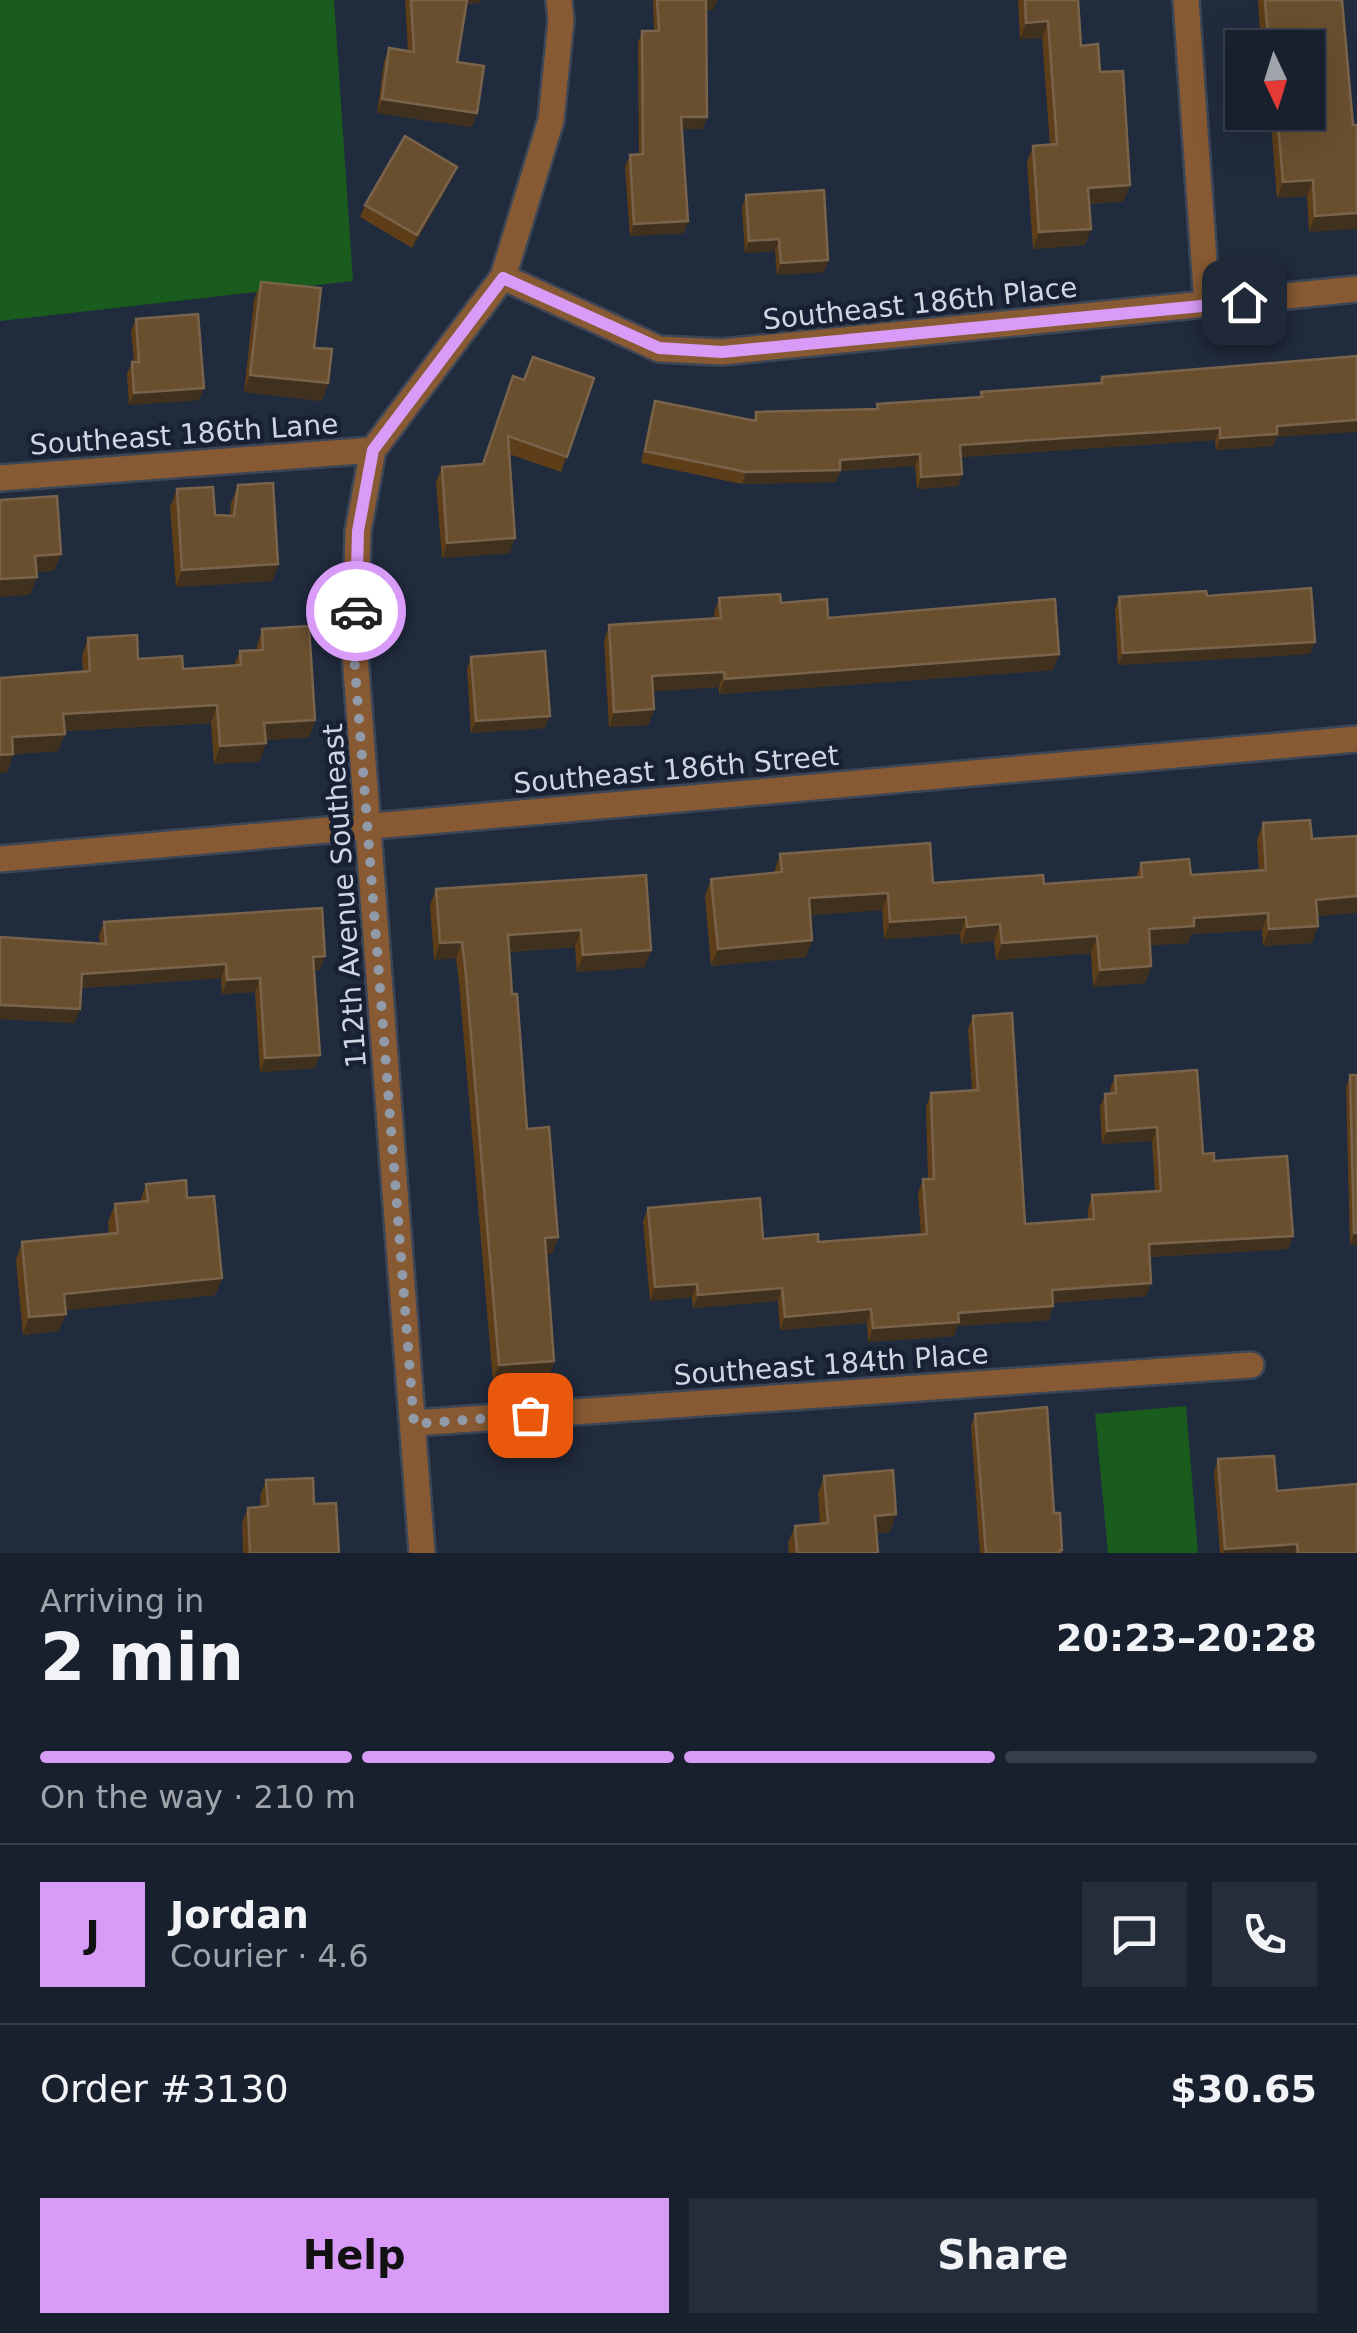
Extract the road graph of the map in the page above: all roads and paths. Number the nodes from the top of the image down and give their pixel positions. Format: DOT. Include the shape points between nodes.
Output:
graph roads {
  1 [pos="559,0"];
  2 [pos="1186,0"];
  3 [pos="503,278"];
  4 [pos="1357,290"];
  5 [pos="1207,306"];
  6 [pos="373,450"];
  7 [pos="0,478"];
  8 [pos="1357,739"];
  9 [pos="369,826"];
  10 [pos="0,860"];
  11 [pos="1251,1365"];
  12 [pos="414,1424"];
  13 [pos="422,1553"];
  1 -- 3 [label="street" via="551,120"];
  2 -- 5 [label="street"];
  3 -- 5 [label="street, Southeast 186th Place" via="659,348 722,352"];
  3 -- 6 [label="street, 112th Avenue Southeast"];
  4 -- 5 [label="street, Southeast 186th Place"];
  6 -- 7 [label="street, Southeast 186th Lane"];
  6 -- 9 [label="street, 112th Avenue Southeast" via="358,531 354,655"];
  8 -- 9 [label="street, Southeast 186th Street"];
  9 -- 10 [label="street, Southeast 186th Street"];
  9 -- 12 [label="street, 112th Avenue Southeast"];
  11 -- 12 [label="street, Southeast 184th Place"];
  12 -- 13 [label="street, 112th Avenue Southeast"];
}
